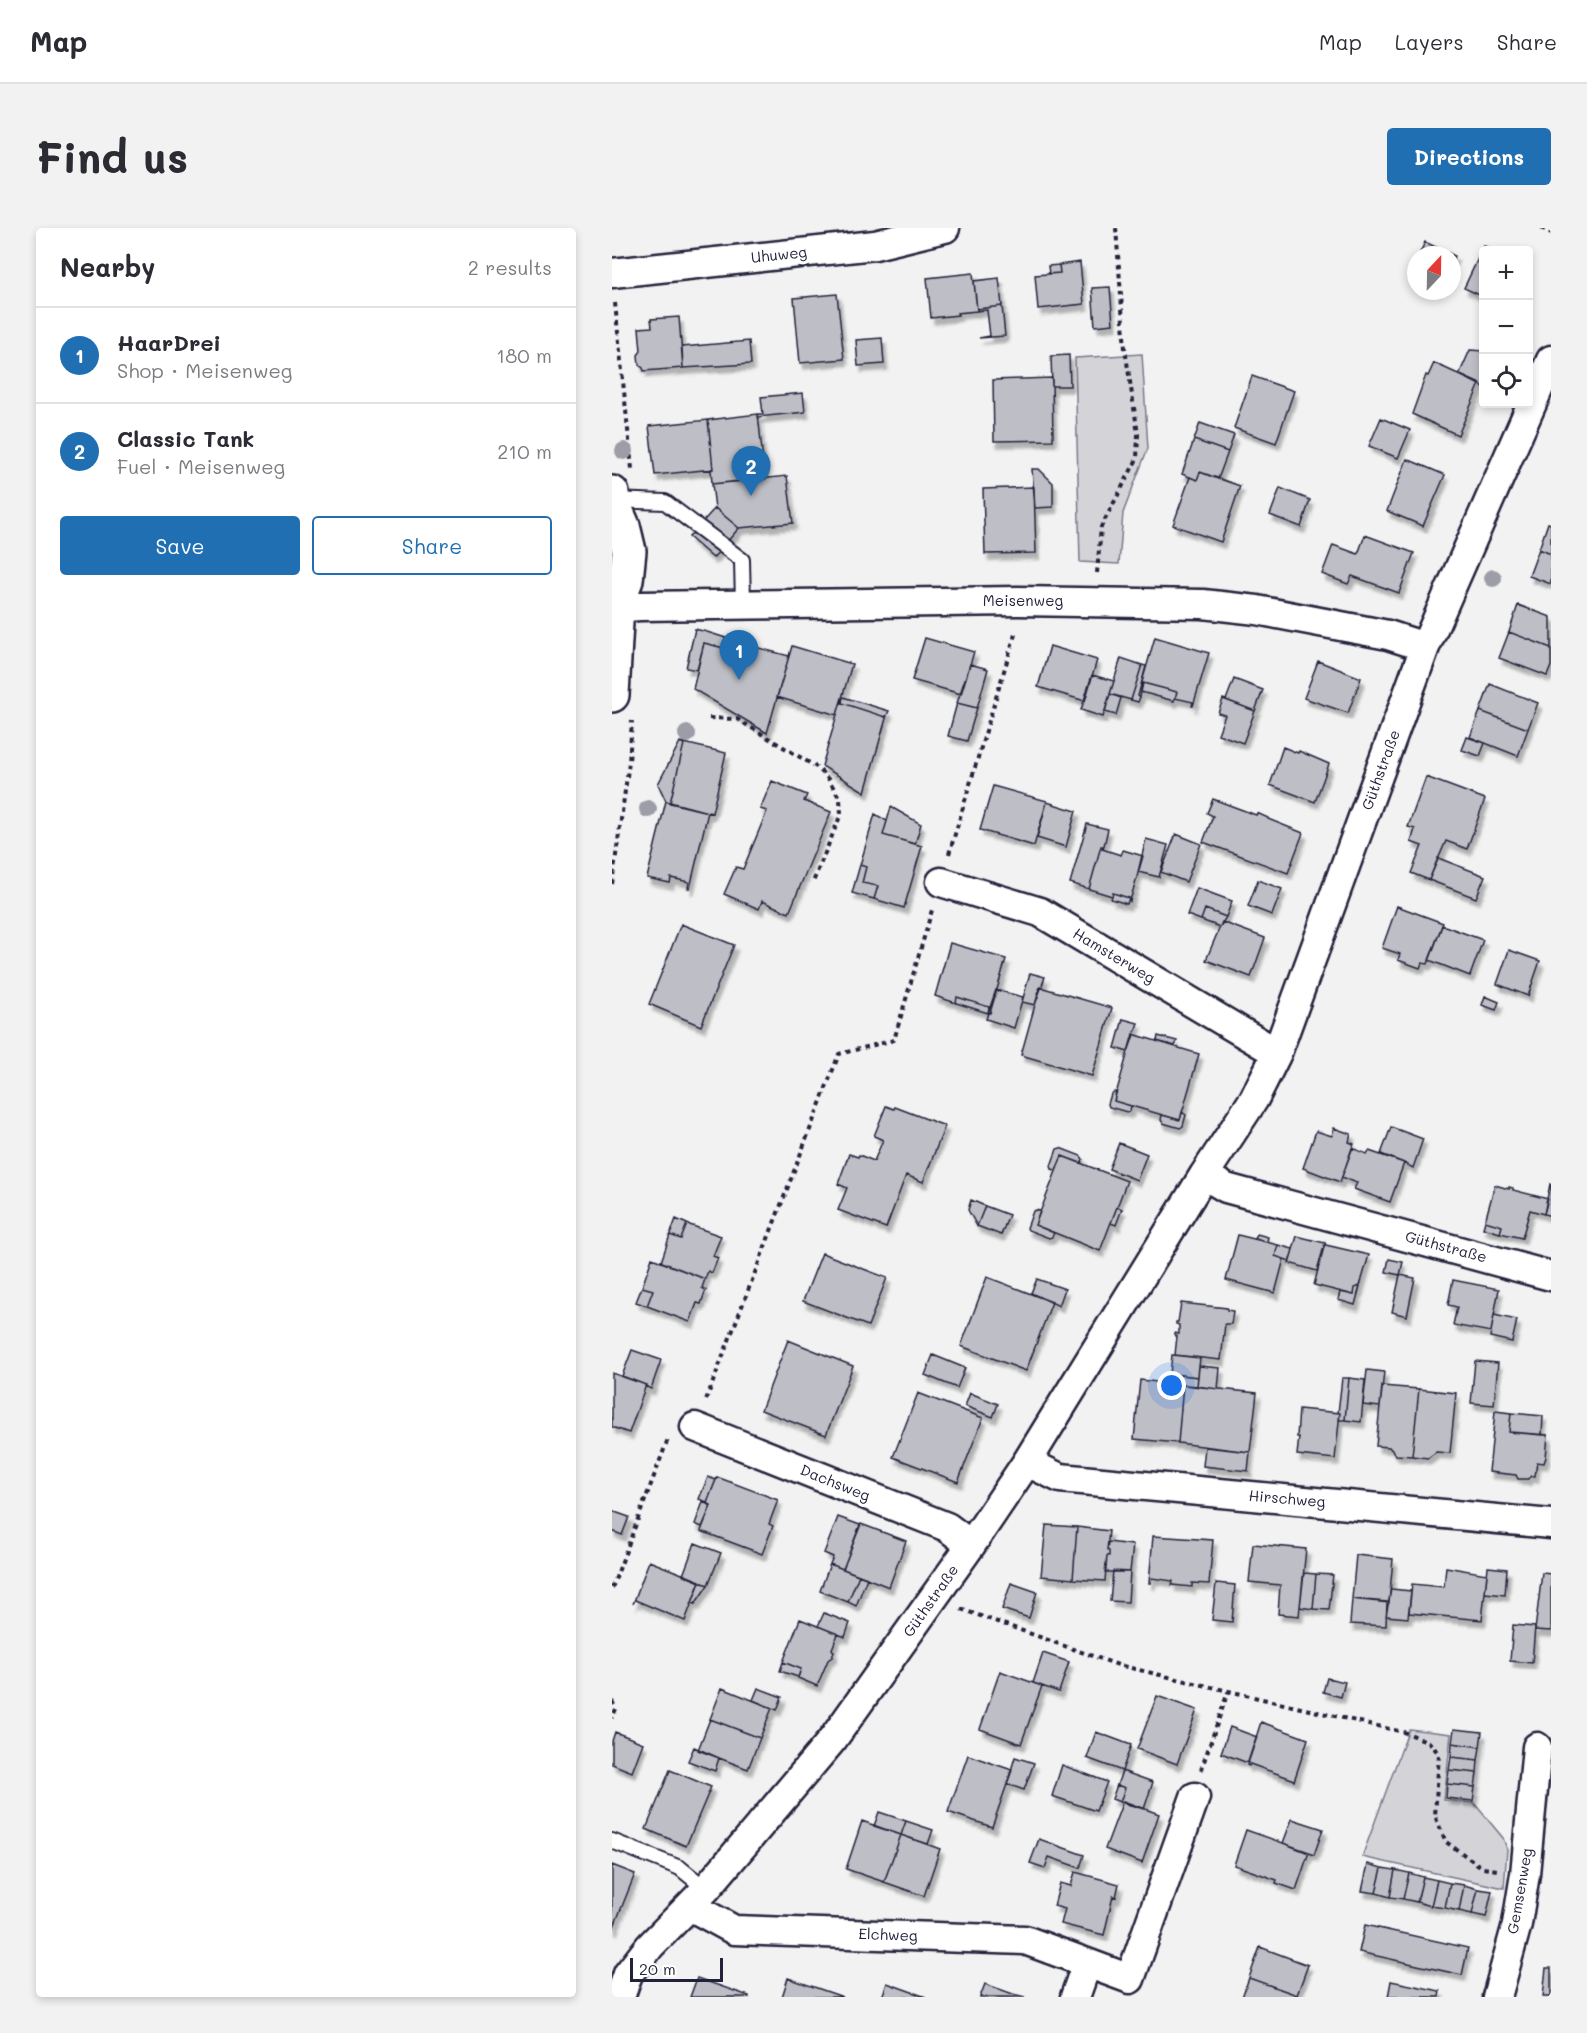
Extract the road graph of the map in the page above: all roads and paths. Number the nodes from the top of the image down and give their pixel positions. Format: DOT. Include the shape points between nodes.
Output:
graph roads {
  1 [pos="945,228"];
  2 [pos="1116,228"];
  3 [pos="1541,228"];
  4 [pos="1551,233"];
  5 [pos="613,284"];
  6 [pos="1551,360"];
  7 [pos="617,501"];
  8 [pos="1018,601"];
  9 [pos="1096,601"];
  10 [pos="614,603"];
  11 [pos="744,604"];
  12 [pos="1425,647"];
  13 [pos="622,706"];
  14 [pos="709,718"];
  15 [pos="813,882"];
  16 [pos="941,882"];
  17 [pos="612,884"];
  18 [pos="1277,1053"];
  19 [pos="1204,1175"];
  20 [pos="1551,1276"];
  21 [pos="695,1427"];
  22 [pos="1027,1462"];
  23 [pos="1551,1524"];
  24 [pos="971,1545"];
  25 [pos="612,1588"];
  26 [pos="932,1599"];
  27 [pos="1228,1692"];
  28 [pos="612,1701"];
  29 [pos="612,1718"];
  30 [pos="1544,1748"];
  31 [pos="1196,1797"];
  32 [pos="612,1841"];
  33 [pos="1525,1874"];
  34 [pos="698,1898"];
  35 [pos="1087,1963"];
  36 [pos="620,1997"];
  37 [pos="1075,1997"];
  38 [pos="1497,1997"];
  1 -- 5 [label="street, Uhuweg" via="874,245"];
  2 -- 9 [label="path" via="1125,349 1138,434 1137,459 1101,527"];
  3 -- 4 [label="path"];
  5 -- 7 [label="path"];
  6 -- 12 [label="street, Güthstraße"];
  7 -- 10 [label="street" via="628,551 626,580"];
  7 -- 11 [label="lane" via="665,502 742,560"];
  8 -- 9 [label="street, Meisenweg"];
  8 -- 11 [label="street, Meisenweg"];
  8 -- 16 [label="path" via="1018,624"];
  9 -- 12 [label="street, Meisenweg" via="1257,610 1388,635"];
  10 -- 11 [label="street, Meisenweg"];
  10 -- 13 [label="street"];
  12 -- 18 [label="street, Güthstraße"];
  13 -- 17 [label="path" via="629,762"];
  14 -- 15 [label="path" via="737,719 818,768 829,780 840,799 841,814"];
  16 -- 18 [label="street, Hamsterweg" via="1040,912"];
  16 -- 21 [label="path" via="894,1040 839,1054"];
  18 -- 19 [label="street, Güthstraße" via="1254,1099"];
  19 -- 20 [label="street, Güthstraße" via="1226,1188"];
  19 -- 22 [label="street, Güthstraße"];
  21 -- 24 [label="street, Dachsweg" via="946,1527"];
  21 -- 25 [label="path" via="676,1420"];
  22 -- 23 [label="street, Hirschweg" via="1060,1478"];
  22 -- 24 [label="street, Güthstraße"];
  24 -- 26 [label="street, Güthstraße"];
  26 -- 27 [label="path" via="1118,1665"];
  26 -- 34 [label="street, Güthstraße" via="833,1739"];
  27 -- 31 [label="path" via="1197,1780"];
  27 -- 33 [label="path" via="1407,1733 1429,1742 1439,1754 1435,1816 1446,1842 1484,1868"];
  28 -- 29 [label="path" via="616,1708"];
  30 -- 33 [label="street, Gemsenweg"];
  31 -- 35 [label="street, Elchweg" via="1130,1979"];
  32 -- 34 [label="lane" via="680,1868"];
  33 -- 38 [label="street, Gemsenweg"];
  34 -- 35 [label="street, Elchweg" via="734,1930 1025,1940"];
  34 -- 36 [label="street, Güthstraße" via="650,1946 628,1974"];
  35 -- 37 [label="street"];
}
